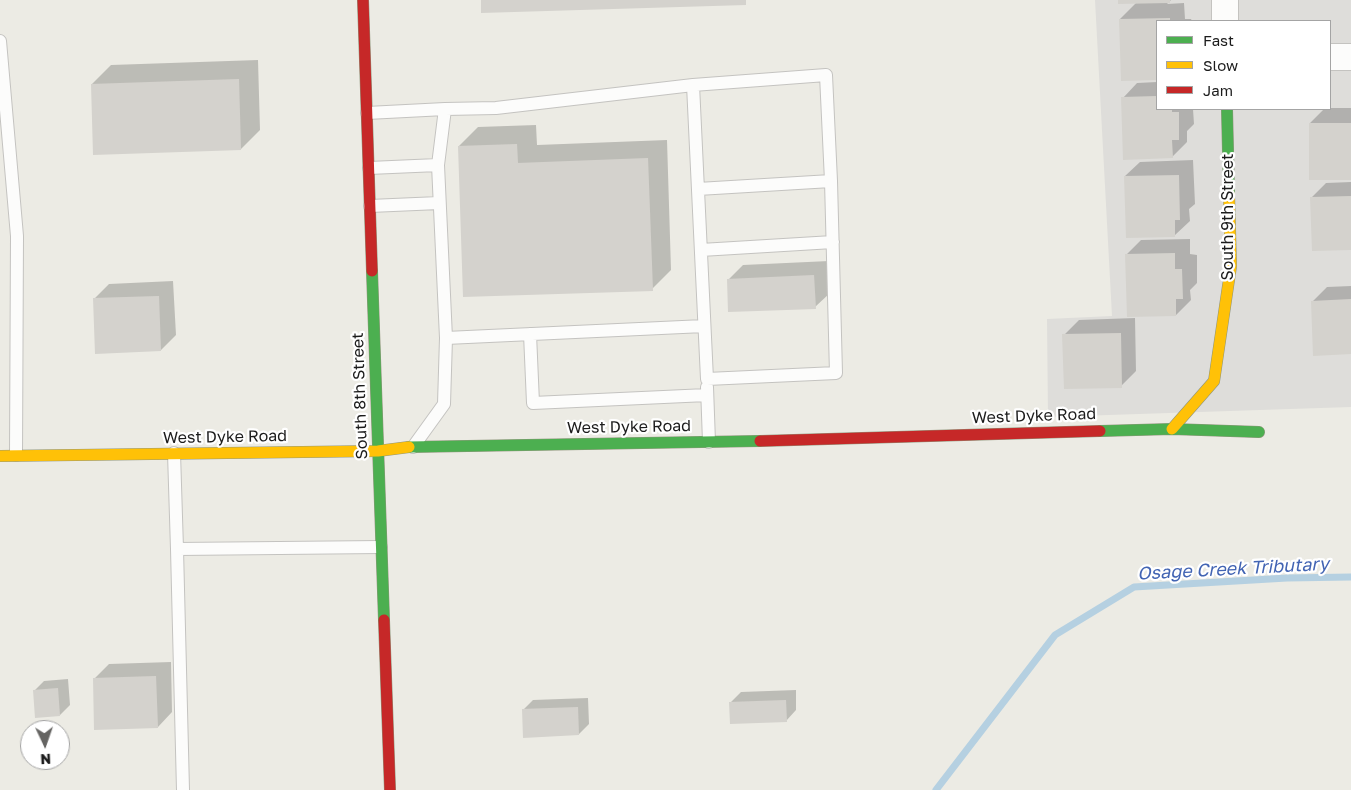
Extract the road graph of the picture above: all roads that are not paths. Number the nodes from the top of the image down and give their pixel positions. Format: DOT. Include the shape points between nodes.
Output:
graph roads {
  1 [pos="363,0"];
  2 [pos="1225,0"];
  3 [pos="1226,20"];
  4 [pos="0,41"];
  5 [pos="1331,57"];
  6 [pos="1351,57"];
  7 [pos="692,85"];
  8 [pos="445,109"];
  9 [pos="1227,110"];
  10 [pos="367,113"];
  11 [pos="438,165"];
  12 [pos="369,168"];
  13 [pos="831,181"];
  14 [pos="698,189"];
  15 [pos="439,203"];
  16 [pos="370,206"];
  17 [pos="833,242"];
  18 [pos="700,250"];
  19 [pos="704,326"];
  20 [pos="530,334"];
  21 [pos="446,338"];
  22 [pos="707,379"];
  23 [pos="707,395"];
  24 [pos="1172,429"];
  25 [pos="1259,432"];
  26 [pos="709,442"];
  27 [pos="413,447"];
  28 [pos="378,451"];
  29 [pos="174,454"];
  30 [pos="16,455"];
  31 [pos="0,456"];
  32 [pos="381,547"];
  33 [pos="177,549"];
  34 [pos="183,790"];
  35 [pos="390,790"];
  1 -- 10 [label="street, South 8th Street"];
  2 -- 3 [label="street"];
  4 -- 30 [label="lane" via="17,236"];
  5 -- 6 [label="street"];
  7 -- 8 [label="lane" via="496,108"];
  7 -- 13 [label="lane" via="826,75"];
  7 -- 14 [label="lane"];
  8 -- 10 [label="lane"];
  8 -- 11 [label="lane"];
  9 -- 24 [label="street, South 9th Street" via="1231,266 1214,381"];
  10 -- 12 [label="street, South 8th Street"];
  11 -- 12 [label="lane"];
  11 -- 15 [label="lane"];
  12 -- 16 [label="street, South 8th Street"];
  13 -- 14 [label="lane"];
  13 -- 17 [label="lane"];
  14 -- 18 [label="lane"];
  15 -- 16 [label="lane"];
  15 -- 21 [label="lane"];
  16 -- 28 [label="street, South 8th Street"];
  17 -- 18 [label="lane"];
  17 -- 22 [label="lane" via="836,373"];
  18 -- 19 [label="lane"];
  19 -- 20 [label="lane"];
  19 -- 22 [label="lane"];
  20 -- 21 [label="lane"];
  20 -- 23 [label="lane" via="533,403"];
  21 -- 27 [label="lane" via="444,404"];
  22 -- 23 [label="lane"];
  23 -- 26 [label="lane"];
  24 -- 25 [label="street, West Dyke Road"];
  24 -- 26 [label="street, West Dyke Road"];
  26 -- 27 [label="street, West Dyke Road"];
  27 -- 28 [label="street, West Dyke Road"];
  28 -- 29 [label="street, West Dyke Road"];
  28 -- 32 [label="street, South 8th Street"];
  29 -- 30 [label="street, West Dyke Road"];
  29 -- 33 [label="lane"];
  30 -- 31 [label="street, West Dyke Road"];
  32 -- 33 [label="lane"];
  32 -- 35 [label="street, South 8th Street"];
  33 -- 34 [label="lane"];
}
